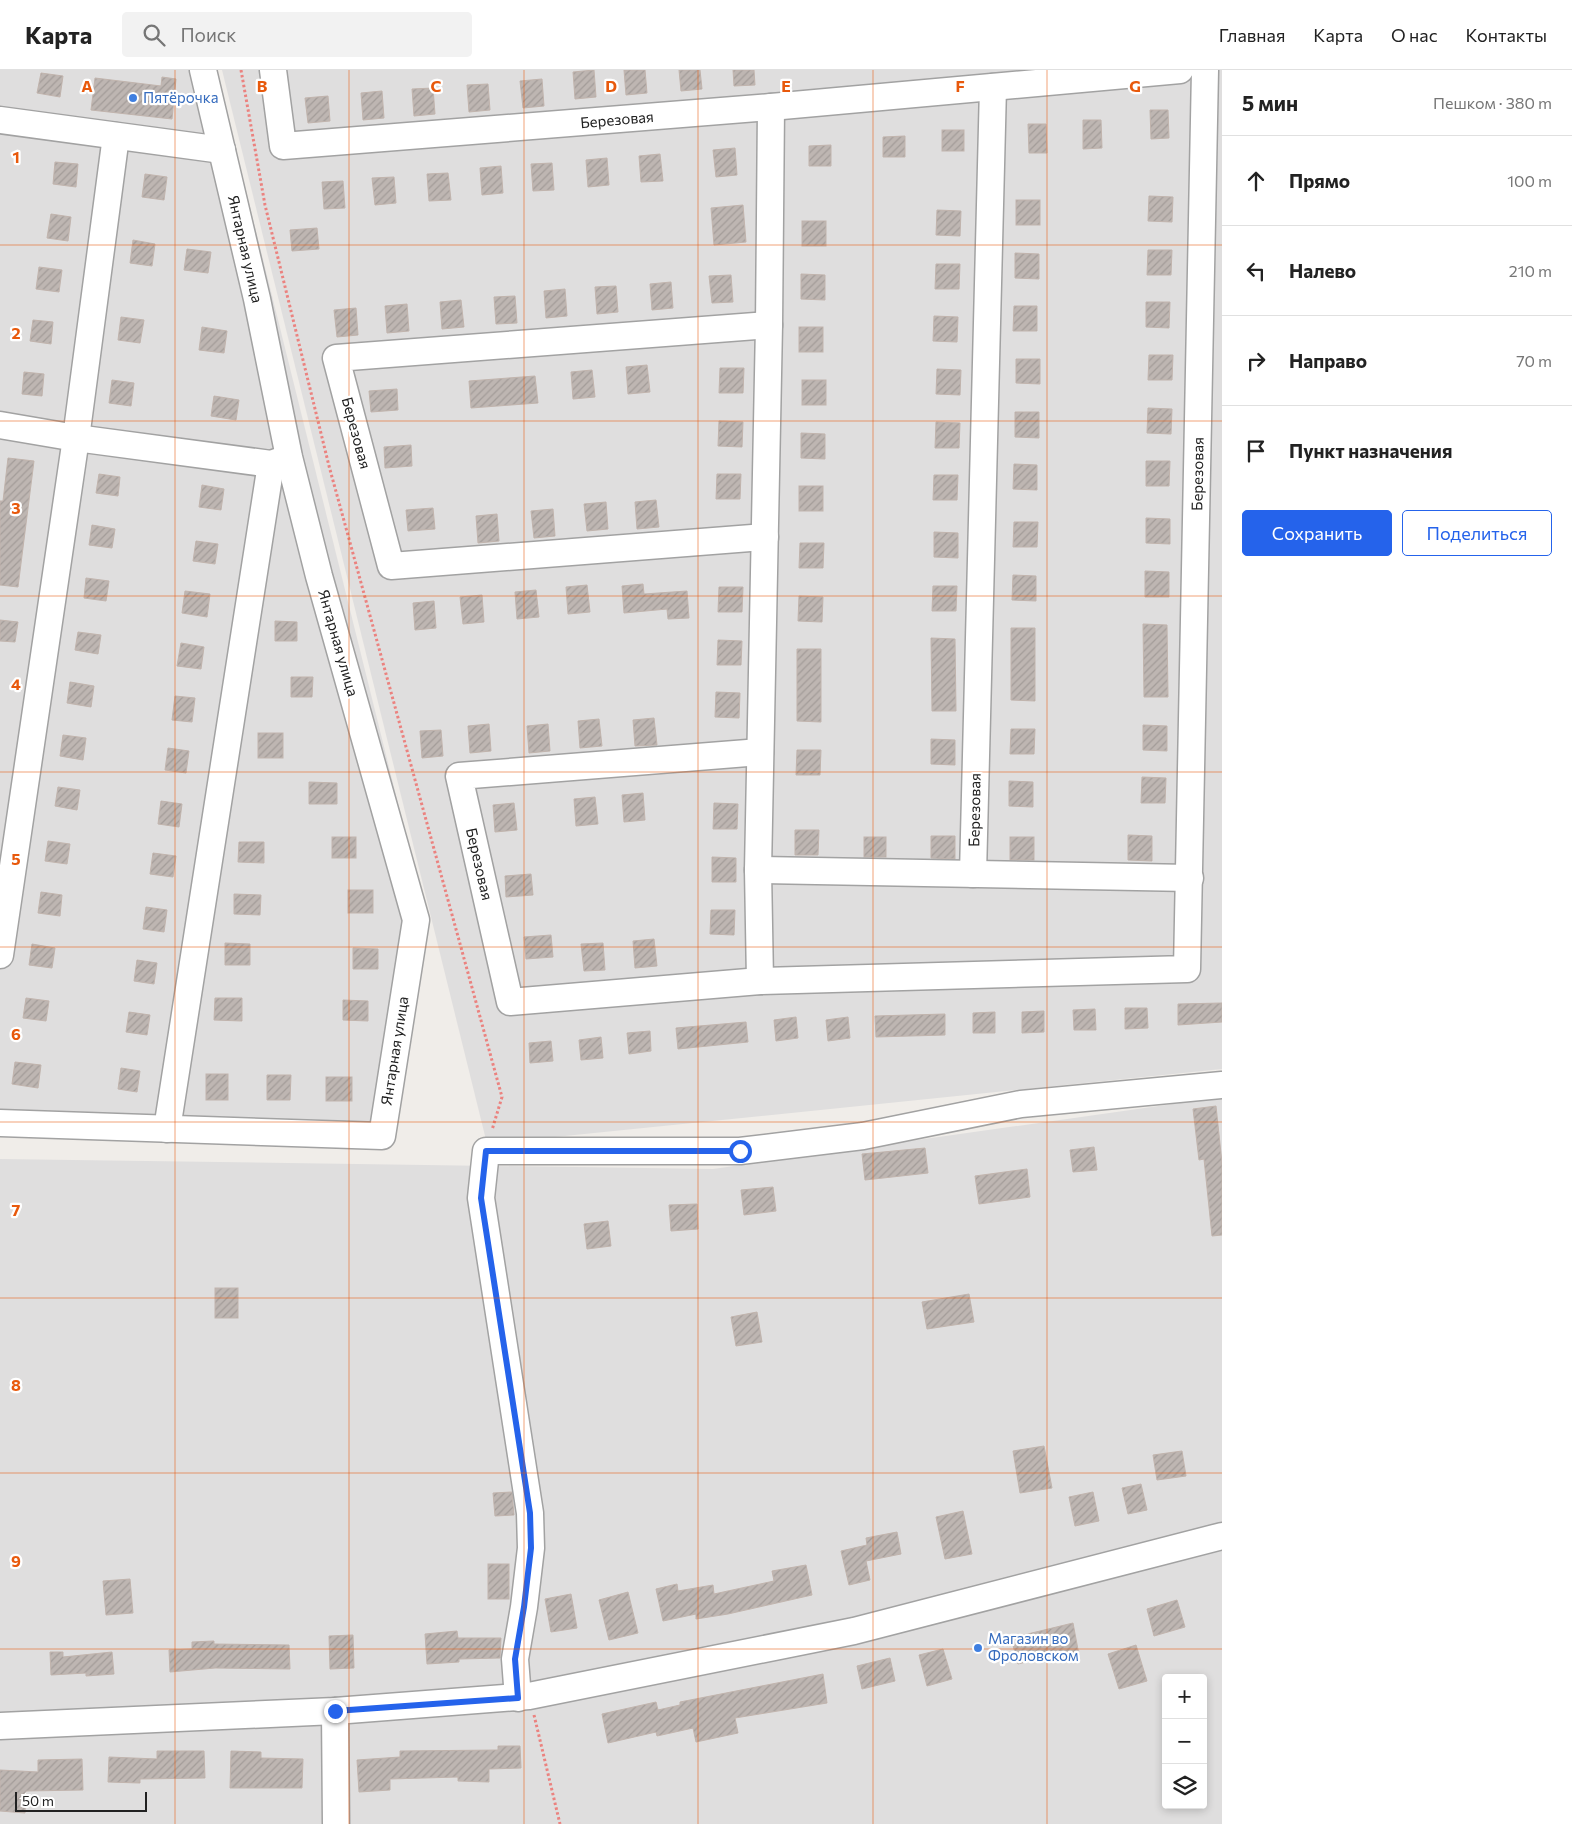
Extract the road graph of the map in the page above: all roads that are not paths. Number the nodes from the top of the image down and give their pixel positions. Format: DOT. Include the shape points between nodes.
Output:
graph roads {
  1 [pos="203,70"];
  2 [pos="273,70"];
  3 [pos="1180,70"];
  4 [pos="1205,70"];
  5 [pos="993,87"];
  6 [pos="771,107"];
  7 [pos="0,120"];
  8 [pos="116,136"];
  9 [pos="222,150"];
  10 [pos="769,325"];
  11 [pos="0,425"];
  12 [pos="76,438"];
  13 [pos="280,461"];
  14 [pos="765,537"];
  15 [pos="760,752"];
  16 [pos="758,870"];
  17 [pos="973,874"];
  18 [pos="1190,878"];
  19 [pos="0,955"];
  20 [pos="760,980"];
  21 [pos="1222,1085"];
  22 [pos="0,1123"];
  23 [pos="167,1129"];
  24 [pos="1222,1536"];
  25 [pos="523,1697"];
  26 [pos="335,1711"];
  27 [pos="0,1726"];
  28 [pos="336,1824"];
  1 -- 9 [label="street, Янтарная улица"];
  2 -- 6 [label="street, Березовая" via="283,146"];
  3 -- 5 [label="street, Березовая"];
  4 -- 18 [label="street, Березовая"];
  5 -- 6 [label="street, Березовая"];
  5 -- 17 [label="street, Березовая"];
  6 -- 10 [label="street"];
  7 -- 8 [label="street"];
  8 -- 9 [label="street"];
  8 -- 12 [label="street"];
  9 -- 13 [label="street, Янтарная улица" via="257,299"];
  10 -- 14 [label="street"];
  10 -- 14 [label="street, Березовая" via="336,358 391,566"];
  11 -- 12 [label="street"];
  12 -- 13 [label="street"];
  12 -- 19 [label="street"];
  13 -- 23 [label="street, Янтарная улица"];
  13 -- 23 [label="street, Янтарная улица" via="319,576 416,920 382,1136"];
  14 -- 15 [label="street"];
  15 -- 16 [label="street"];
  15 -- 20 [label="street, Березовая" via="459,776 510,1002"];
  16 -- 17 [label="street"];
  16 -- 20 [label="street"];
  17 -- 18 [label="street"];
  18 -- 20 [label="street, Березовая" via="1187,969"];
  21 -- 25 [label="street" via="1021,1104 863,1136 740,1151 486,1151 481,1198 530,1513 529,1568 515,1659"];
  22 -- 23 [label="street"];
  24 -- 25 [label="street" via="854,1632"];
  25 -- 26 [label="street"];
  26 -- 27 [label="street"];
  26 -- 28 [label="street"];
}
